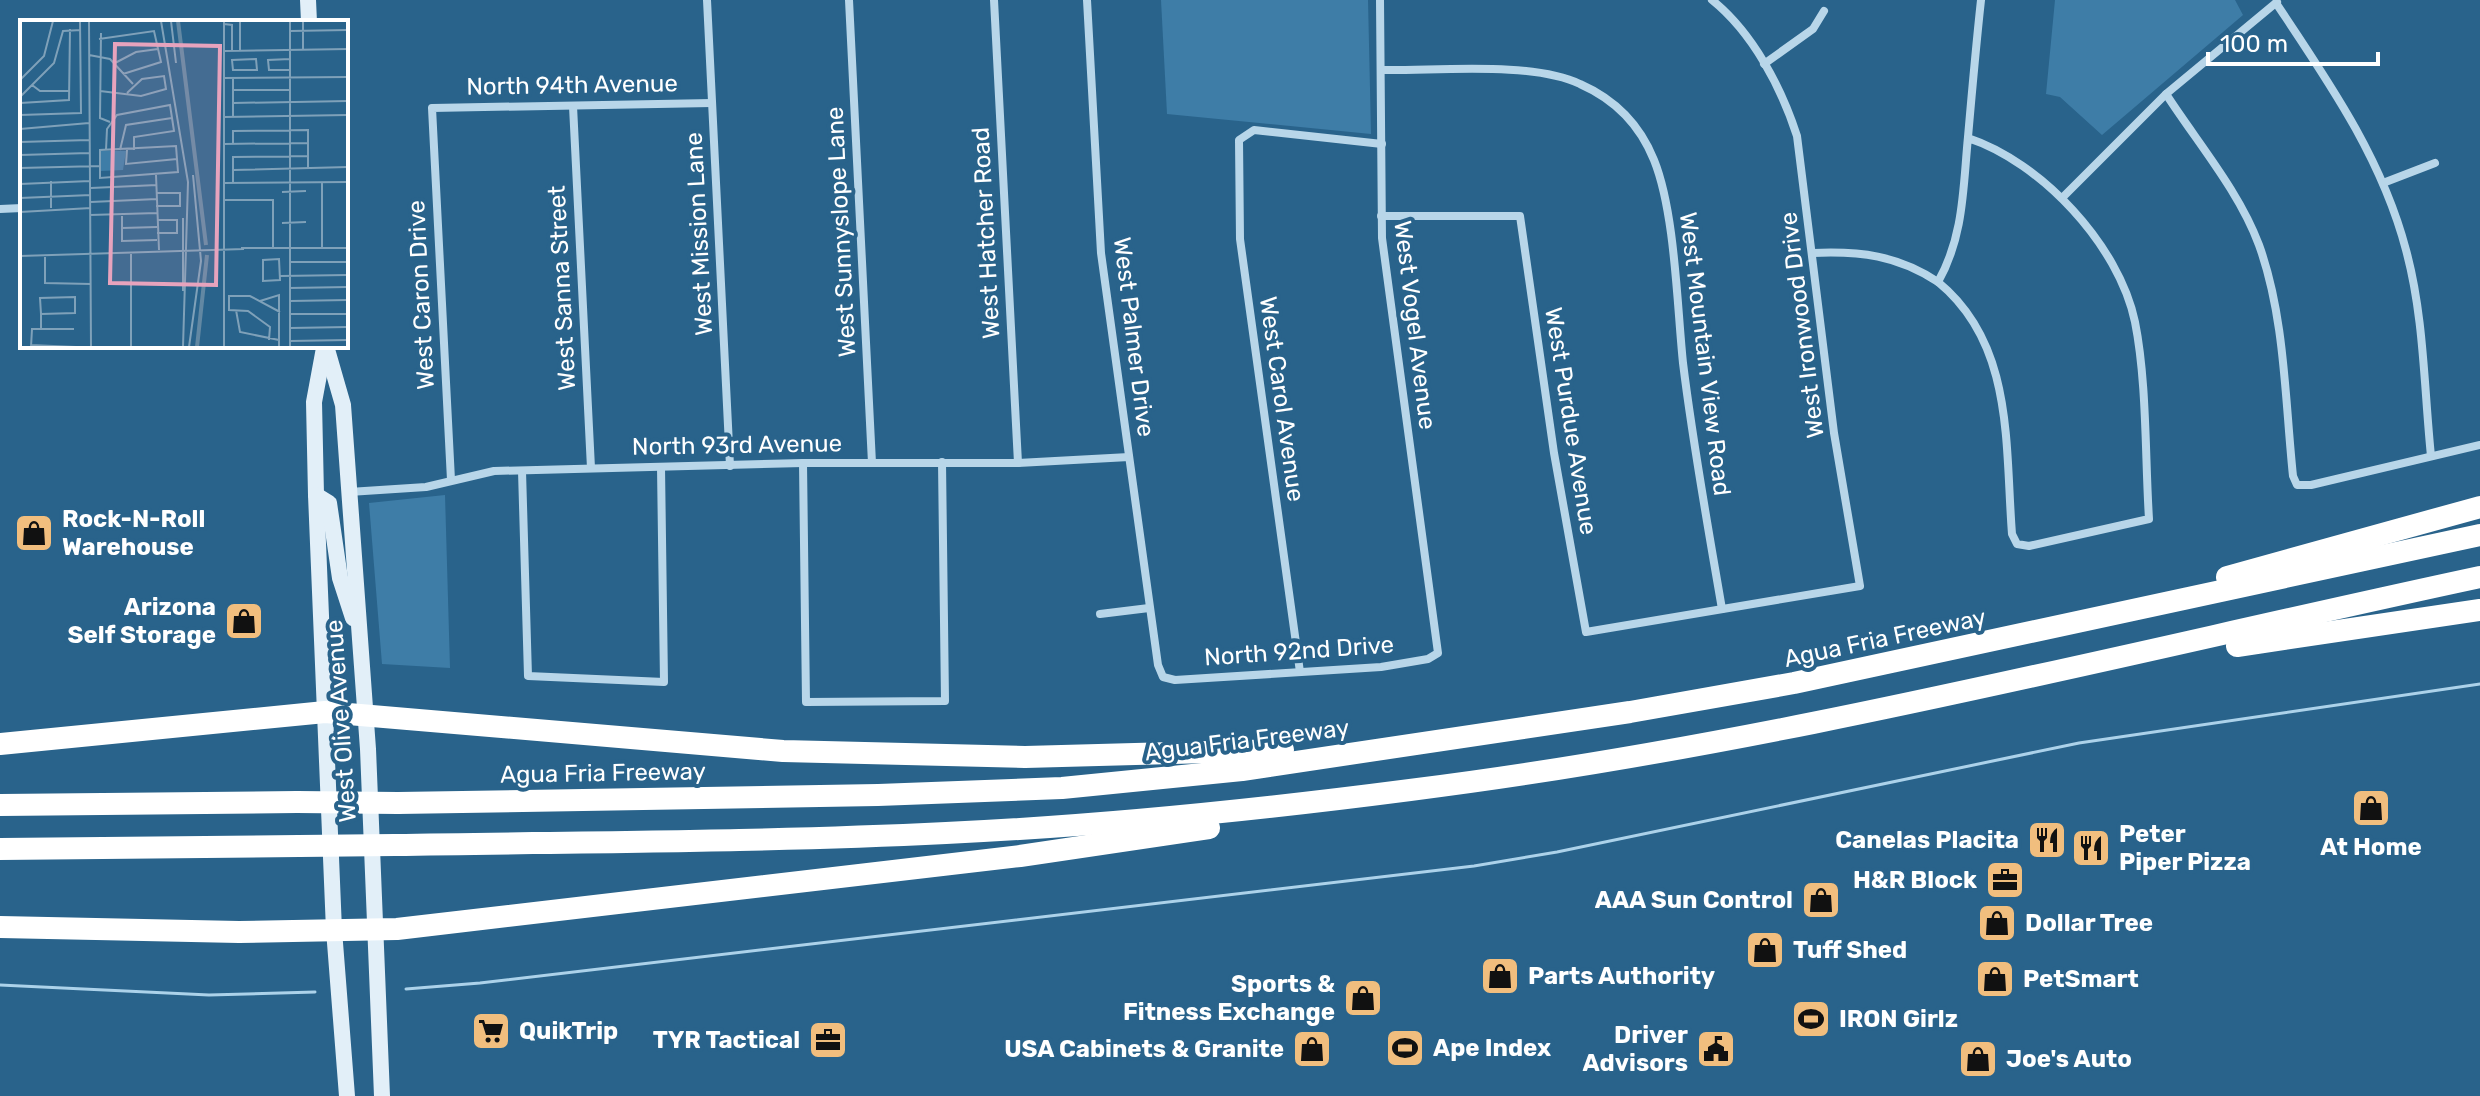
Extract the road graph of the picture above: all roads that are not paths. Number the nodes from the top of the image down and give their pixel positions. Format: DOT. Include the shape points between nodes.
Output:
graph roads {
  1 [pos="308,0"];
  2 [pos="707,0"];
  3 [pos="849,0"];
  4 [pos="994,0"];
  5 [pos="1087,0"];
  6 [pos="1380,0"];
  7 [pos="1712,0"];
  8 [pos="1981,0"];
  9 [pos="2278,1"];
  10 [pos="1824,11"];
  11 [pos="309,20"];
  12 [pos="1764,64"];
  13 [pos="1382,70"];
  14 [pos="2166,94"];
  15 [pos="712,103"];
  16 [pos="573,106"];
  17 [pos="432,108"];
  18 [pos="1968,138"];
  19 [pos="1382,144"];
  20 [pos="2435,163"];
  21 [pos="2383,183"];
  22 [pos="2062,198"];
  23 [pos="20,208"];
  24 [pos="0,209"];
  25 [pos="1381,216"];
  26 [pos="1813,253"];
  27 [pos="1938,282"];
  28 [pos="325,348"];
  29 [pos="326,348"];
  30 [pos="2480,445"];
  31 [pos="2431,456"];
  32 [pos="1129,457"];
  33 [pos="942,462"];
  34 [pos="803,463"];
  35 [pos="872,463"];
  36 [pos="1018,463"];
  37 [pos="730,466"];
  38 [pos="661,467"];
  39 [pos="591,468"];
  40 [pos="522,471"];
  41 [pos="451,480"];
  42 [pos="349,492"];
  43 [pos="316,495"];
  44 [pos="2480,507"];
  45 [pos="2480,535"];
  46 [pos="2480,577"];
  47 [pos="1149,608"];
  48 [pos="1722,609"];
  49 [pos="2480,610"];
  50 [pos="2133,612"];
  51 [pos="1100,614"];
  52 [pos="359,631"];
  53 [pos="1438,653"];
  54 [pos="2133,655"];
  55 [pos="1300,672"];
  56 [pos="1163,677"];
  57 [pos="325,712"];
  58 [pos="1630,712"];
  59 [pos="366,716"];
  60 [pos="0,744"];
  61 [pos="1410,790"];
  62 [pos="0,805"];
  63 [pos="0,849"];
  64 [pos="0,927"];
  65 [pos="377,929"];
  66 [pos="334,930"];
  67 [pos="347,1096"];
  68 [pos="382,1096"];
  1 -- 11 [label="main road"];
  2 -- 15 [label="street, West Mission Lane"];
  3 -- 35 [label="street, West Sunnyslope Lane"];
  4 -- 36 [label="street, West Hatcher Road"];
  5 -- 32 [label="street, West Palmer Drive" via="1101,253"];
  6 -- 13 [label="street, West Vogel Avenue"];
  7 -- 12 [label="street, West Ironwood Drive"];
  8 -- 18 [label="street"];
  9 -- 14 [label="street"];
  9 -- 21 [label="street" via="2348,112"];
  10 -- 12 [label="street" via="1813,29"];
  12 -- 26 [label="street, West Ironwood Drive" via="1797,136"];
  13 -- 19 [label="street, West Vogel Avenue"];
  13 -- 48 [label="street, West Mountain View Road" via="1554,75 1589,88 1624,113 1653,156 1664,197 1693,439"];
  14 -- 22 [label="street"];
  14 -- 31 [label="street" via="2258,243 2273,297 2297,485"];
  15 -- 16 [label="street, North 94th Avenue"];
  15 -- 37 [label="street, West Mission Lane"];
  16 -- 17 [label="street, North 94th Avenue"];
  16 -- 39 [label="street, West Sanna Street"];
  17 -- 41 [label="street, West Caron Drive"];
  18 -- 22 [label="street" via="2024,164"];
  18 -- 27 [label="street" via="1957,240"];
  19 -- 25 [label="street, West Vogel Avenue"];
  19 -- 55 [label="street, West Carol Avenue" via="1254,130 1239,140 1240,239"];
  20 -- 21 [label="street"];
  21 -- 31 [label="street" via="2412,276"];
  22 -- 27 [label="street" via="2115,273 2134,320 2149,519 2029,546 2017,544 1992,355 1971,316"];
  23 -- 24 [label="street"];
  25 -- 48 [label="street, West Purdue Avenue" via="1520,216 1586,632"];
  25 -- 53 [label="street, West Vogel Avenue"];
  26 -- 27 [label="street" via="1885,256"];
  26 -- 48 [label="street, West Ironwood Drive" via="1834,433 1860,586"];
  28 -- 43 [label="main road, West Olive Avenue" via="314,402"];
  29 -- 42 [label="main road, West Olive Avenue" via="343,405"];
  30 -- 31 [label="street"];
  32 -- 36 [label="street, North 93rd Avenue"];
  32 -- 47 [label="street, West Palmer Drive"];
  33 -- 34 [label="street" via="945,701 806,702"];
  33 -- 35 [label="street, North 93rd Avenue"];
  33 -- 36 [label="street, North 93rd Avenue"];
  34 -- 35 [label="street, North 93rd Avenue"];
  34 -- 37 [label="street, North 93rd Avenue"];
  37 -- 38 [label="street, North 93rd Avenue"];
  38 -- 39 [label="street, North 93rd Avenue"];
  38 -- 40 [label="street" via="664,682 528,676"];
  39 -- 40 [label="street, North 93rd Avenue"];
  40 -- 41 [label="street, North 93rd Avenue"];
  41 -- 42 [label="street, North 93rd Avenue" via="426,487"];
  42 -- 52 [label="main road, West Olive Avenue"];
  43 -- 52 [label="main road" via="329,503 340,578"];
  43 -- 57 [label="main road, West Olive Avenue"];
  44 -- 50 [label="highway" via="2188,586"];
  45 -- 50 [label="highway, Agua Fria Freeway"];
  46 -- 54 [label="highway"];
  47 -- 51 [label="street"];
  47 -- 56 [label="street, West Palmer Drive"];
  49 -- 54 [label="highway" via="2175,658"];
  50 -- 58 [label="highway, Agua Fria Freeway"];
  52 -- 59 [label="main road, West Olive Avenue"];
  53 -- 55 [label="street, North 92nd Drive" via="1393,665"];
  54 -- 61 [label="highway" via="1610,761"];
  55 -- 56 [label="street, North 92nd Drive"];
  57 -- 59 [label="highway"];
  57 -- 60 [label="highway"];
  57 -- 66 [label="main road, West Olive Avenue"];
  58 -- 59 [label="highway" via="1265,752 1038,757 741,748"];
  58 -- 62 [label="highway, Agua Fria Freeway, bridge" via="1242,770 1062,788 398,803"];
  59 -- 65 [label="main road, West Olive Avenue"];
  61 -- 63 [label="highway, bridge" via="1141,820 946,833"];
  61 -- 65 [label="highway" via="1344,811 1020,856"];
  64 -- 66 [label="highway"];
  65 -- 66 [label="highway"];
  65 -- 68 [label="main road, West Olive Avenue"];
  66 -- 67 [label="main road, West Olive Avenue"];
}
